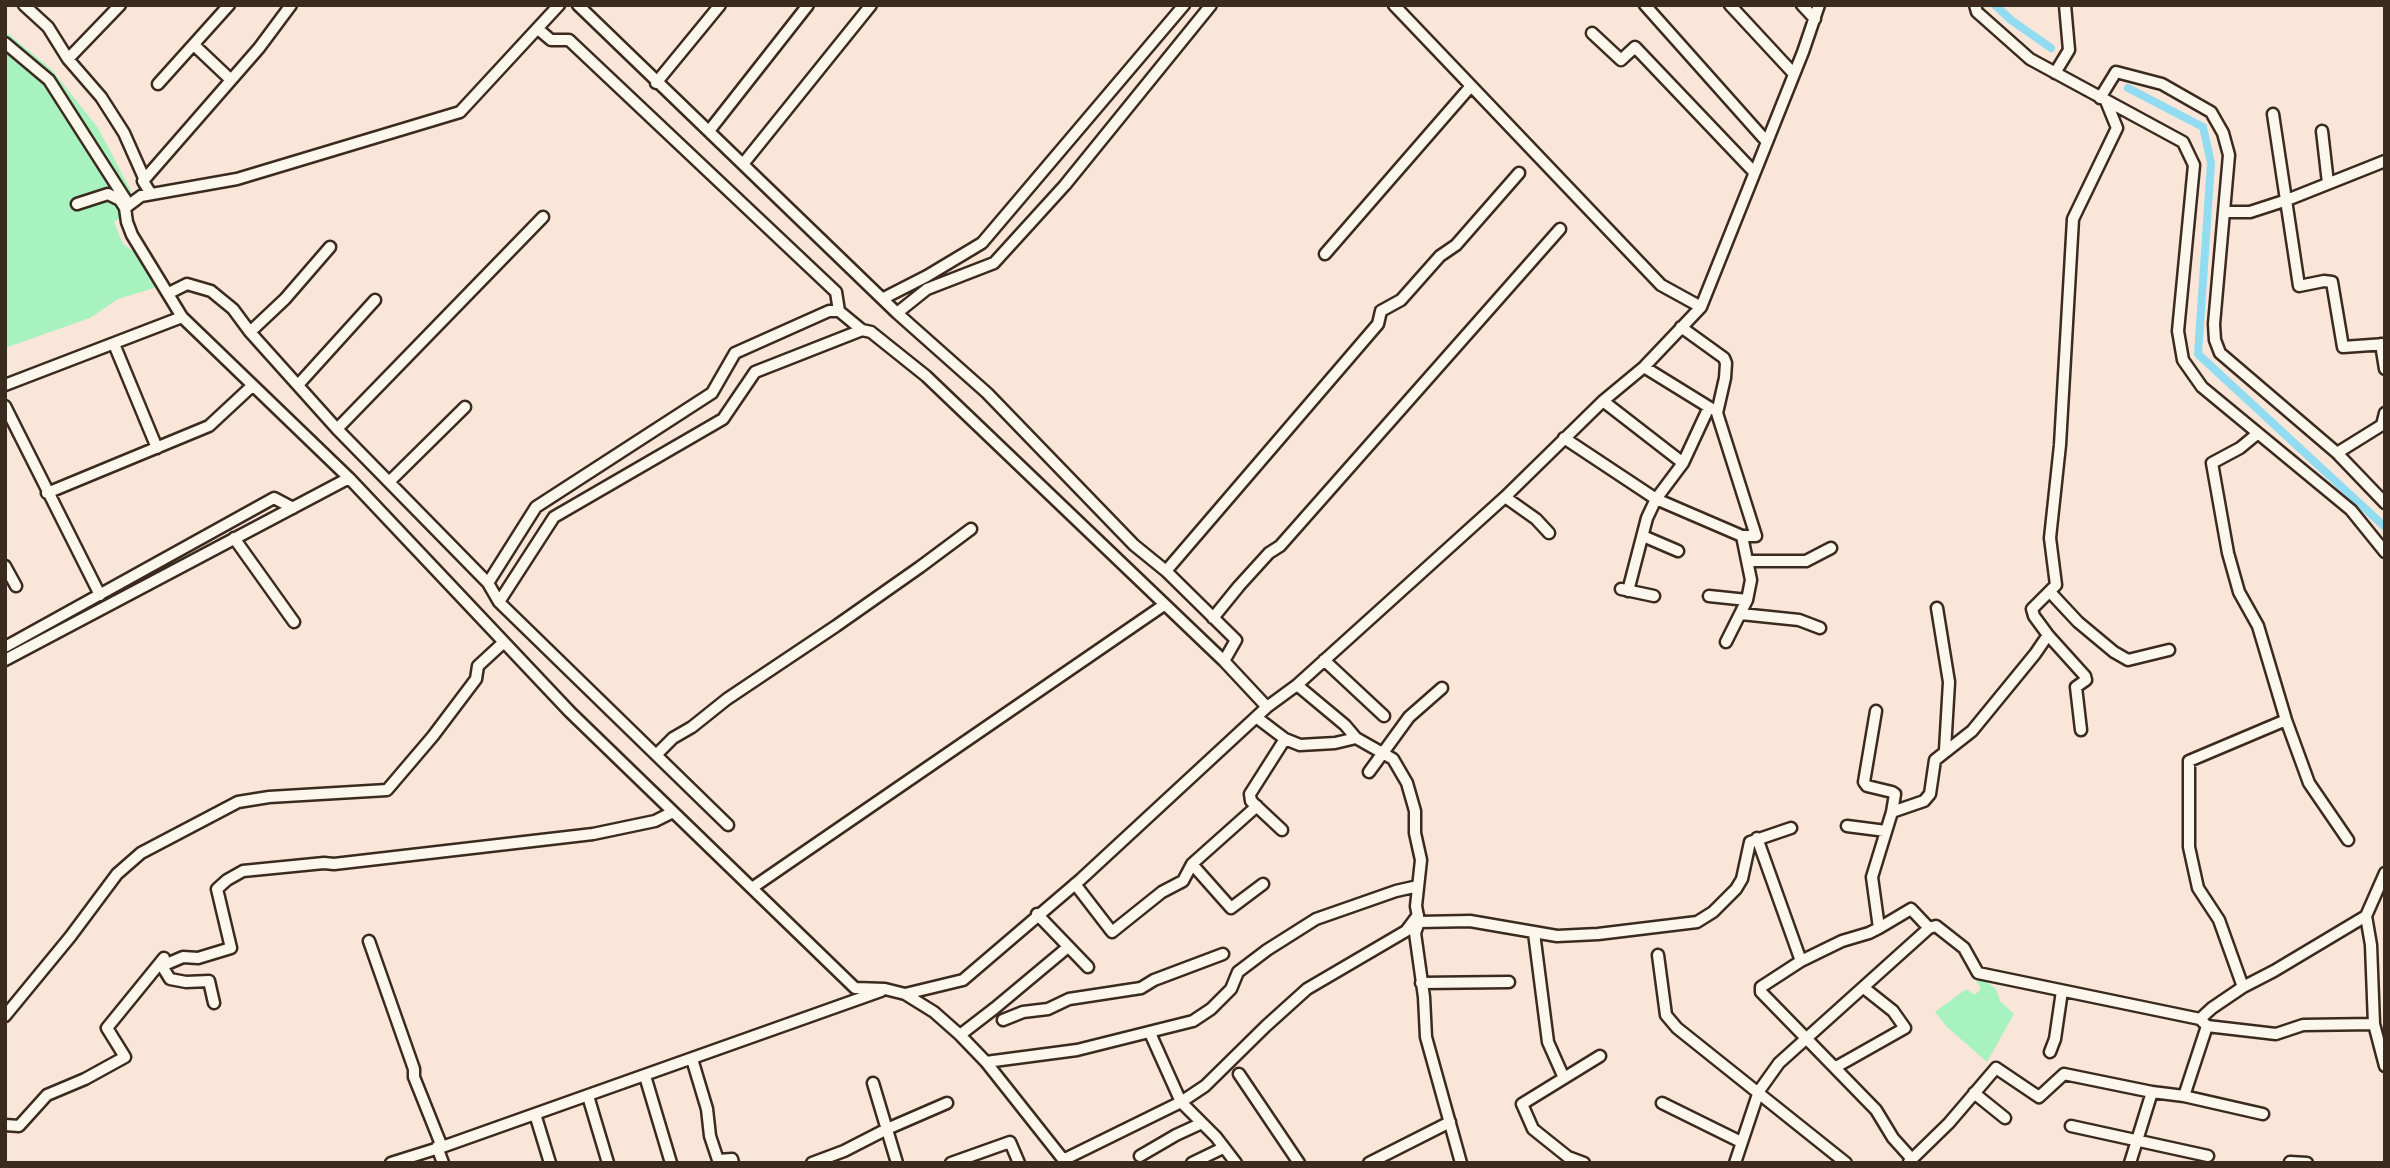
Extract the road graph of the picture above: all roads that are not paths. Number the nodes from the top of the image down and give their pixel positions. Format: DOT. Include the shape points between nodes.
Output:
graph roads {
  1 [pos="24,5"];
  2 [pos="120,5"];
  3 [pos="229,5"];
  4 [pos="291,5"];
  5 [pos="559,5"];
  6 [pos="578,5"];
  7 [pos="720,5"];
  8 [pos="808,5"];
  9 [pos="872,5"];
  10 [pos="1184,5"];
  11 [pos="1211,5"];
  12 [pos="1394,5"];
  13 [pos="1645,5"];
  14 [pos="1730,5"];
  15 [pos="1802,5"];
  16 [pos="1819,5"];
  17 [pos="1975,5"];
  18 [pos="2065,5"];
  19 [pos="1815,19"];
  20 [pos="538,29"];
  21 [pos="1592,33"];
  22 [pos="5,43"];
  23 [pos="194,45"];
  24 [pos="68,59"];
  25 [pos="2055,73"];
  26 [pos="1794,74"];
  27 [pos="231,80"];
  28 [pos="656,83"];
  29 [pos="158,84"];
  30 [pos="1471,86"];
  31 [pos="2103,100"];
  32 [pos="2273,114"];
  33 [pos="709,131"];
  34 [pos="2322,131"];
  35 [pos="1767,142"];
  36 [pos="2385,161"];
  37 [pos="743,164"];
  38 [pos="1754,172"];
  39 [pos="1519,173"];
  40 [pos="144,181"];
  41 [pos="2328,183"];
  42 [pos="151,194"];
  43 [pos="2287,200"];
  44 [pos="77,204"];
  45 [pos="127,207"];
  46 [pos="2225,212"];
  47 [pos="543,217"];
  48 [pos="1560,229"];
  49 [pos="330,247"];
  50 [pos="1325,254"];
  51 [pos="169,293"];
  52 [pos="884,298"];
  53 [pos="375,300"];
  54 [pos="1700,307"];
  55 [pos="839,311"];
  56 [pos="897,313"];
  57 [pos="182,317"];
  58 [pos="1681,327"];
  59 [pos="862,330"];
  60 [pos="250,332"];
  61 [pos="114,344"];
  62 [pos="2383,344"];
  63 [pos="1644,367"];
  64 [pos="2385,369"];
  65 [pos="5,385"];
  66 [pos="298,385"];
  67 [pos="252,386"];
  68 [pos="1603,401"];
  69 [pos="5,406"];
  70 [pos="465,407"];
  71 [pos="1713,410"];
  72 [pos="2385,414"];
  73 [pos="337,429"];
  74 [pos="2258,433"];
  75 [pos="1564,438"];
  76 [pos="157,447"];
  77 [pos="2337,453"];
  78 [pos="1683,463"];
  79 [pos="349,478"];
  80 [pos="389,482"];
  81 [pos="47,493"];
  82 [pos="1505,496"];
  83 [pos="1656,499"];
  84 [pos="2385,503"];
  85 [pos="293,508"];
  86 [pos="971,529"];
  87 [pos="1549,533"];
  88 [pos="1643,536"];
  89 [pos="1742,536"];
  90 [pos="234,538"];
  91 [pos="1830,548"];
  92 [pos="1678,551"];
  93 [pos="2385,552"];
  94 [pos="1748,561"];
  95 [pos="5,566"];
  96 [pos="1166,571"];
  97 [pos="488,583"];
  98 [pos="16,586"];
  99 [pos="2050,592"];
  100 [pos="100,595"];
  101 [pos="1654,596"];
  102 [pos="1709,596"];
  103 [pos="1747,600"];
  104 [pos="499,602"];
  105 [pos="1164,605"];
  106 [pos="1937,608"];
  107 [pos="1741,614"];
  108 [pos="1213,618"];
  109 [pos="294,622"];
  110 [pos="1820,628"];
  111 [pos="2048,635"];
  112 [pos="504,642"];
  113 [pos="1726,642"];
  114 [pos="5,647"];
  115 [pos="2169,650"];
  116 [pos="5,660"];
  117 [pos="1324,660"];
  118 [pos="1224,662"];
  119 [pos="1297,685"];
  120 [pos="1441,688"];
  121 [pos="1271,706"];
  122 [pos="1876,711"];
  123 [pos="1384,716"];
  124 [pos="1256,718"];
  125 [pos="2286,720"];
  126 [pos="2081,730"];
  127 [pos="1356,738"];
  128 [pos="1285,739"];
  129 [pos="1945,750"];
  130 [pos="1383,751"];
  131 [pos="657,754"];
  132 [pos="1369,772"];
  133 [pos="1257,806"];
  134 [pos="673,812"];
  135 [pos="1892,813"];
  136 [pos="728,825"];
  137 [pos="1847,826"];
  138 [pos="1791,828"];
  139 [pos="1282,830"];
  140 [pos="1885,831"];
  141 [pos="1756,838"];
  142 [pos="2348,841"];
  143 [pos="1192,864"];
  144 [pos="2385,873"];
  145 [pos="1075,884"];
  146 [pos="1263,884"];
  147 [pos="1418,886"];
  148 [pos="752,888"];
  149 [pos="1037,914"];
  150 [pos="2366,916"];
  151 [pos="1418,918"];
  152 [pos="1879,928"];
  153 [pos="1929,928"];
  154 [pos="1534,933"];
  155 [pos="369,941"];
  156 [pos="1068,947"];
  157 [pos="1223,954"];
  158 [pos="1658,955"];
  159 [pos="165,958"];
  160 [pos="1801,961"];
  161 [pos="1088,967"];
  162 [pos="1421,982"];
  163 [pos="1509,982"];
  164 [pos="2243,987"];
  165 [pos="1864,988"];
  166 [pos="885,989"];
  167 [pos="2062,991"];
  168 [pos="905,994"];
  169 [pos="214,1003"];
  170 [pos="5,1016"];
  171 [pos="1003,1020"];
  172 [pos="2204,1023"];
  173 [pos="2374,1024"];
  174 [pos="1150,1033"];
  175 [pos="960,1035"];
  176 [pos="1807,1039"];
  177 [pos="2050,1052"];
  178 [pos="1600,1056"];
  179 [pos="692,1059"];
  180 [pos="986,1062"];
  181 [pos="2385,1066"];
  182 [pos="1836,1067"];
  183 [pos="1239,1074"];
  184 [pos="645,1076"];
  185 [pos="1564,1078"];
  186 [pos="873,1083"];
  187 [pos="1759,1091"];
  188 [pos="2152,1091"];
  189 [pos="1974,1093"];
  190 [pos="588,1096"];
  191 [pos="2184,1097"];
  192 [pos="1181,1102"];
  193 [pos="947,1103"];
  194 [pos="1662,1103"];
  195 [pos="535,1114"];
  196 [pos="2263,1114"];
  197 [pos="2005,1118"];
  198 [pos="1450,1122"];
  199 [pos="1202,1123"];
  200 [pos="5,1125"];
  201 [pos="2071,1126"];
  202 [pos="887,1129"];
  203 [pos="2138,1139"];
  204 [pos="1741,1142"];
  205 [pos="440,1147"];
  206 [pos="1223,1148"];
  207 [pos="1140,1156"];
  208 [pos="2208,1156"];
  209 [pos="1566,1160"];
  210 [pos="1065,1161"];
  211 [pos="1910,1161"];
  212 [pos="2290,1161"];
  213 [pos="391,1163"];
  214 [pos="443,1163"];
  215 [pos="550,1163"];
  216 [pos="608,1163"];
  217 [pos="671,1163"];
  218 [pos="733,1163"];
  219 [pos="812,1163"];
  220 [pos="897,1163"];
  221 [pos="951,1163"];
  222 [pos="1019,1163"];
  223 [pos="1192,1163"];
  224 [pos="1236,1163"];
  225 [pos="1299,1163"];
  226 [pos="1369,1163"];
  227 [pos="1461,1163"];
  228 [pos="1584,1163"];
  229 [pos="1735,1163"];
  230 [pos="1846,1163"];
  231 [pos="2130,1163"];
  232 [pos="2307,1163"];
  1 -- 24 [label="street" via="48,27"];
  2 -- 24 [label="street"];
  3 -- 23 [label="street"];
  4 -- 27 [label="street"];
  5 -- 20 [label="street"];
  6 -- 28 [label="street"];
  7 -- 28 [label="street"];
  8 -- 33 [label="street"];
  9 -- 37 [label="street"];
  10 -- 52 [label="street" via="982,243"];
  11 -- 56 [label="street" via="1065,185 994,263 927,289"];
  12 -- 30 [label="street"];
  13 -- 35 [label="street"];
  14 -- 26 [label="street"];
  15 -- 19 [label="street"];
  16 -- 19 [label="street"];
  17 -- 25 [label="street" via="1977,12 2031,59"];
  18 -- 25 [label="street" via="2069,50"];
  19 -- 26 [label="street"];
  20 -- 42 [label="street" via="460,112 237,178"];
  20 -- 55 [label="street" via="551,40 569,40 835,292"];
  21 -- 38 [label="street" via="1621,60 1635,47"];
  22 -- 45 [label="street" via="49,80"];
  23 -- 27 [label="street"];
  23 -- 29 [label="street"];
  24 -- 40 [label="street" via="124,133"];
  25 -- 31 [label="street"];
  26 -- 35 [label="street"];
  27 -- 40 [label="street"];
  28 -- 33 [label="street"];
  30 -- 50 [label="street"];
  30 -- 54 [label="street" via="1661,285"];
  31 -- 46 [label="street" via="2116,72 2162,84 2211,112 2229,155"];
  31 -- 74 [label="street" via="2183,142 2194,165 2178,331 2183,360 2202,387"];
  31 -- 99 [label="street" via="2117,128 2073,219 2050,538 2056,585"];
  32 -- 43 [label="street"];
  33 -- 37 [label="street"];
  34 -- 41 [label="street"];
  35 -- 38 [label="street"];
  36 -- 41 [label="street"];
  37 -- 52 [label="street"];
  38 -- 54 [label="street"];
  39 -- 96 [label="street" via="1401,300 1381,311 1378,324"];
  40 -- 42 [label="street"];
  41 -- 43 [label="street"];
  42 -- 45 [label="street"];
  43 -- 46 [label="street" via="2250,212"];
  43 -- 62 [label="street" via="2299,286 2332,282 2343,347"];
  44 -- 45 [label="street" via="108,194"];
  45 -- 51 [label="street" via="132,235"];
  46 -- 77 [label="street" via="2215,340 2221,352"];
  47 -- 73 [label="street"];
  48 -- 108 [label="street"];
  49 -- 60 [label="street"];
  51 -- 57 [label="street"];
  51 -- 60 [label="street" via="187,284 211,291 233,309"];
  52 -- 56 [label="street"];
  53 -- 66 [label="street"];
  54 -- 58 [label="street"];
  55 -- 59 [label="street"];
  55 -- 97 [label="street" via="829,311 735,353 712,393 536,507"];
  56 -- 96 [label="street" via="987,393 1134,545"];
  57 -- 61 [label="street"];
  57 -- 67 [label="street"];
  58 -- 63 [label="street"];
  58 -- 71 [label="street" via="1726,363"];
  59 -- 104 [label="street" via="755,372 723,419 554,517"];
  59 -- 105 [label="street" via="872,332 926,376"];
  60 -- 66 [label="street"];
  61 -- 65 [label="street"];
  61 -- 76 [label="street"];
  62 -- 64 [label="street"];
  63 -- 68 [label="street"];
  63 -- 71 [label="street"];
  66 -- 73 [label="street"];
  67 -- 76 [label="street" via="209,426"];
  67 -- 79 [label="street"];
  68 -- 75 [label="street"];
  68 -- 78 [label="street"];
  69 -- 81 [label="street"];
  70 -- 80 [label="street"];
  71 -- 78 [label="street"];
  71 -- 89 [label="street" via="1756,536"];
  72 -- 77 [label="street" via="2382,425"];
  73 -- 80 [label="street"];
  74 -- 93 [label="street" via="2351,510"];
  74 -- 125 [label="street" via="2240,449 2212,463 2239,592 2258,626"];
  75 -- 82 [label="street"];
  75 -- 83 [label="street"];
  76 -- 81 [label="street"];
  77 -- 84 [label="street"];
  78 -- 83 [label="street"];
  79 -- 85 [label="street"];
  79 -- 112 [label="street"];
  80 -- 97 [label="street"];
  81 -- 100 [label="street"];
  82 -- 87 [label="street"];
  82 -- 117 [label="street"];
  83 -- 88 [label="street"];
  83 -- 89 [label="street"];
  85 -- 90 [label="street"];
  85 -- 100 [label="street" via="274,498"];
  86 -- 131 [label="street" via="727,699"];
  88 -- 92 [label="street"];
  88 -- 101 [label="street" via="1625,590"];
  89 -- 94 [label="street"];
  90 -- 109 [label="street"];
  90 -- 116 [label="street"];
  91 -- 94 [label="street" via="1806,561"];
  94 -- 103 [label="street"];
  95 -- 98 [label="street"];
  96 -- 108 [label="street"];
  97 -- 104 [label="street"];
  99 -- 111 [label="street" via="2032,609"];
  99 -- 115 [label="street" via="2078,622 2128,660"];
  100 -- 114 [label="street"];
  102 -- 103 [label="street"];
  103 -- 107 [label="street"];
  104 -- 131 [label="street"];
  105 -- 118 [label="street"];
  105 -- 148 [label="street"];
  106 -- 129 [label="street" via="1950,682"];
  107 -- 110 [label="street" via="1792,618"];
  107 -- 113 [label="street"];
  108 -- 118 [label="street" via="1236,640"];
  111 -- 126 [label="street" via="2085,676 2076,687"];
  111 -- 129 [label="street" via="1972,731"];
  112 -- 134 [label="street"];
  112 -- 170 [label="street" via="478,666 475,679 387,790 238,802 141,853 117,874"];
  117 -- 119 [label="street"];
  117 -- 123 [label="street"];
  118 -- 121 [label="street"];
  119 -- 121 [label="street"];
  119 -- 127 [label="street"];
  120 -- 130 [label="street"];
  121 -- 124 [label="street"];
  122 -- 135 [label="street" via="1864,782 1895,794"];
  124 -- 128 [label="street"];
  124 -- 145 [label="street"];
  125 -- 142 [label="street" via="2309,783"];
  125 -- 164 [label="street" via="2189,761 2189,847 2198,888 2219,920"];
  127 -- 128 [label="street" via="1300,745"];
  127 -- 130 [label="street"];
  128 -- 133 [label="street" via="1250,794"];
  129 -- 135 [label="street" via="1934,760 1930,794 1924,801"];
  130 -- 132 [label="street"];
  130 -- 147 [label="street" via="1408,783 1422,860"];
  131 -- 136 [label="street"];
  133 -- 139 [label="street"];
  133 -- 143 [label="street"];
  134 -- 148 [label="street"];
  134 -- 169 [label="street" via="655,821 593,834 243,871 217,889 231,948 162,966 170,979 209,981"];
  135 -- 140 [label="street"];
  137 -- 140 [label="street"];
  138 -- 141 [label="street"];
  140 -- 152 [label="street" via="1872,877"];
  141 -- 154 [label="street" via="1750,842 1742,879 1735,889 1697,922 1598,934"];
  141 -- 160 [label="street"];
  143 -- 145 [label="street" via="1183,881 1161,892 1112,932"];
  143 -- 146 [label="street" via="1231,908"];
  144 -- 150 [label="street"];
  145 -- 149 [label="street"];
  147 -- 151 [label="street"];
  147 -- 174 [label="street" via="1316,919 1238,972 1231,989 1211,1009 1193,1021"];
  148 -- 166 [label="street" via="855,988"];
  149 -- 156 [label="street"];
  149 -- 168 [label="street" via="963,980"];
  150 -- 164 [label="street"];
  150 -- 173 [label="street"];
  151 -- 154 [label="street" via="1470,921"];
  151 -- 162 [label="street" via="1415,933"];
  151 -- 192 [label="street" via="1406,931 1307,989 1205,1086"];
  152 -- 153 [label="street" via="1911,909"];
  152 -- 160 [label="street"];
  153 -- 165 [label="street"];
  153 -- 167 [label="street" via="1936,926 1964,947 1978,973"];
  154 -- 185 [label="street" via="1548,1042"];
  155 -- 205 [label="street"];
  156 -- 161 [label="street"];
  156 -- 175 [label="street"];
  157 -- 171 [label="street" via="1141,988 1069,999"];
  158 -- 187 [label="street" via="1666,1014"];
  159 -- 200 [label="street" via="107,1028 125,1057 47,1095 19,1126"];
  160 -- 176 [label="street" via="1760,992"];
  162 -- 163 [label="street"];
  162 -- 198 [label="street" via="1426,1037"];
  164 -- 172 [label="street" via="2212,1008"];
  165 -- 176 [label="street"];
  165 -- 182 [label="street" via="1905,1028"];
  166 -- 168 [label="street"];
  166 -- 179 [label="street"];
  167 -- 172 [label="street"];
  167 -- 177 [label="street"];
  168 -- 175 [label="street"];
  172 -- 173 [label="street" via="2276,1034 2303,1026"];
  172 -- 191 [label="street"];
  173 -- 181 [label="street"];
  174 -- 180 [label="street" via="1077,1050"];
  174 -- 192 [label="street"];
  175 -- 180 [label="street"];
  176 -- 182 [label="street"];
  176 -- 187 [label="street" via="1779,1063"];
  178 -- 185 [label="street"];
  179 -- 184 [label="street"];
  179 -- 218 [label="street" via="718,1160 732,1159"];
  180 -- 210 [label="street"];
  182 -- 211 [label="street" via="1876,1110"];
  183 -- 225 [label="street"];
  184 -- 190 [label="street"];
  184 -- 217 [label="street"];
  185 -- 209 [label="street" via="1522,1104 1533,1129"];
  186 -- 202 [label="street"];
  187 -- 204 [label="street"];
  187 -- 230 [label="street"];
  188 -- 189 [label="street" via="2064,1074 2039,1097 1996,1068"];
  188 -- 191 [label="street"];
  188 -- 203 [label="street"];
  189 -- 197 [label="street"];
  189 -- 211 [label="street"];
  190 -- 195 [label="street"];
  190 -- 216 [label="street"];
  191 -- 196 [label="street"];
  192 -- 199 [label="street"];
  192 -- 210 [label="street"];
  193 -- 202 [label="street"];
  194 -- 204 [label="street"];
  195 -- 205 [label="street"];
  195 -- 215 [label="street"];
  198 -- 226 [label="street"];
  198 -- 227 [label="street"];
  199 -- 206 [label="street"];
  199 -- 207 [label="street"];
  201 -- 203 [label="street"];
  202 -- 219 [label="street"];
  202 -- 220 [label="street"];
  203 -- 208 [label="street"];
  203 -- 231 [label="street"];
  204 -- 229 [label="street"];
  205 -- 213 [label="street"];
  205 -- 214 [label="street"];
  206 -- 223 [label="street"];
  206 -- 224 [label="street"];
  209 -- 228 [label="street"];
  212 -- 232 [label="street"];
  221 -- 222 [label="street" via="1010,1142"];
}
